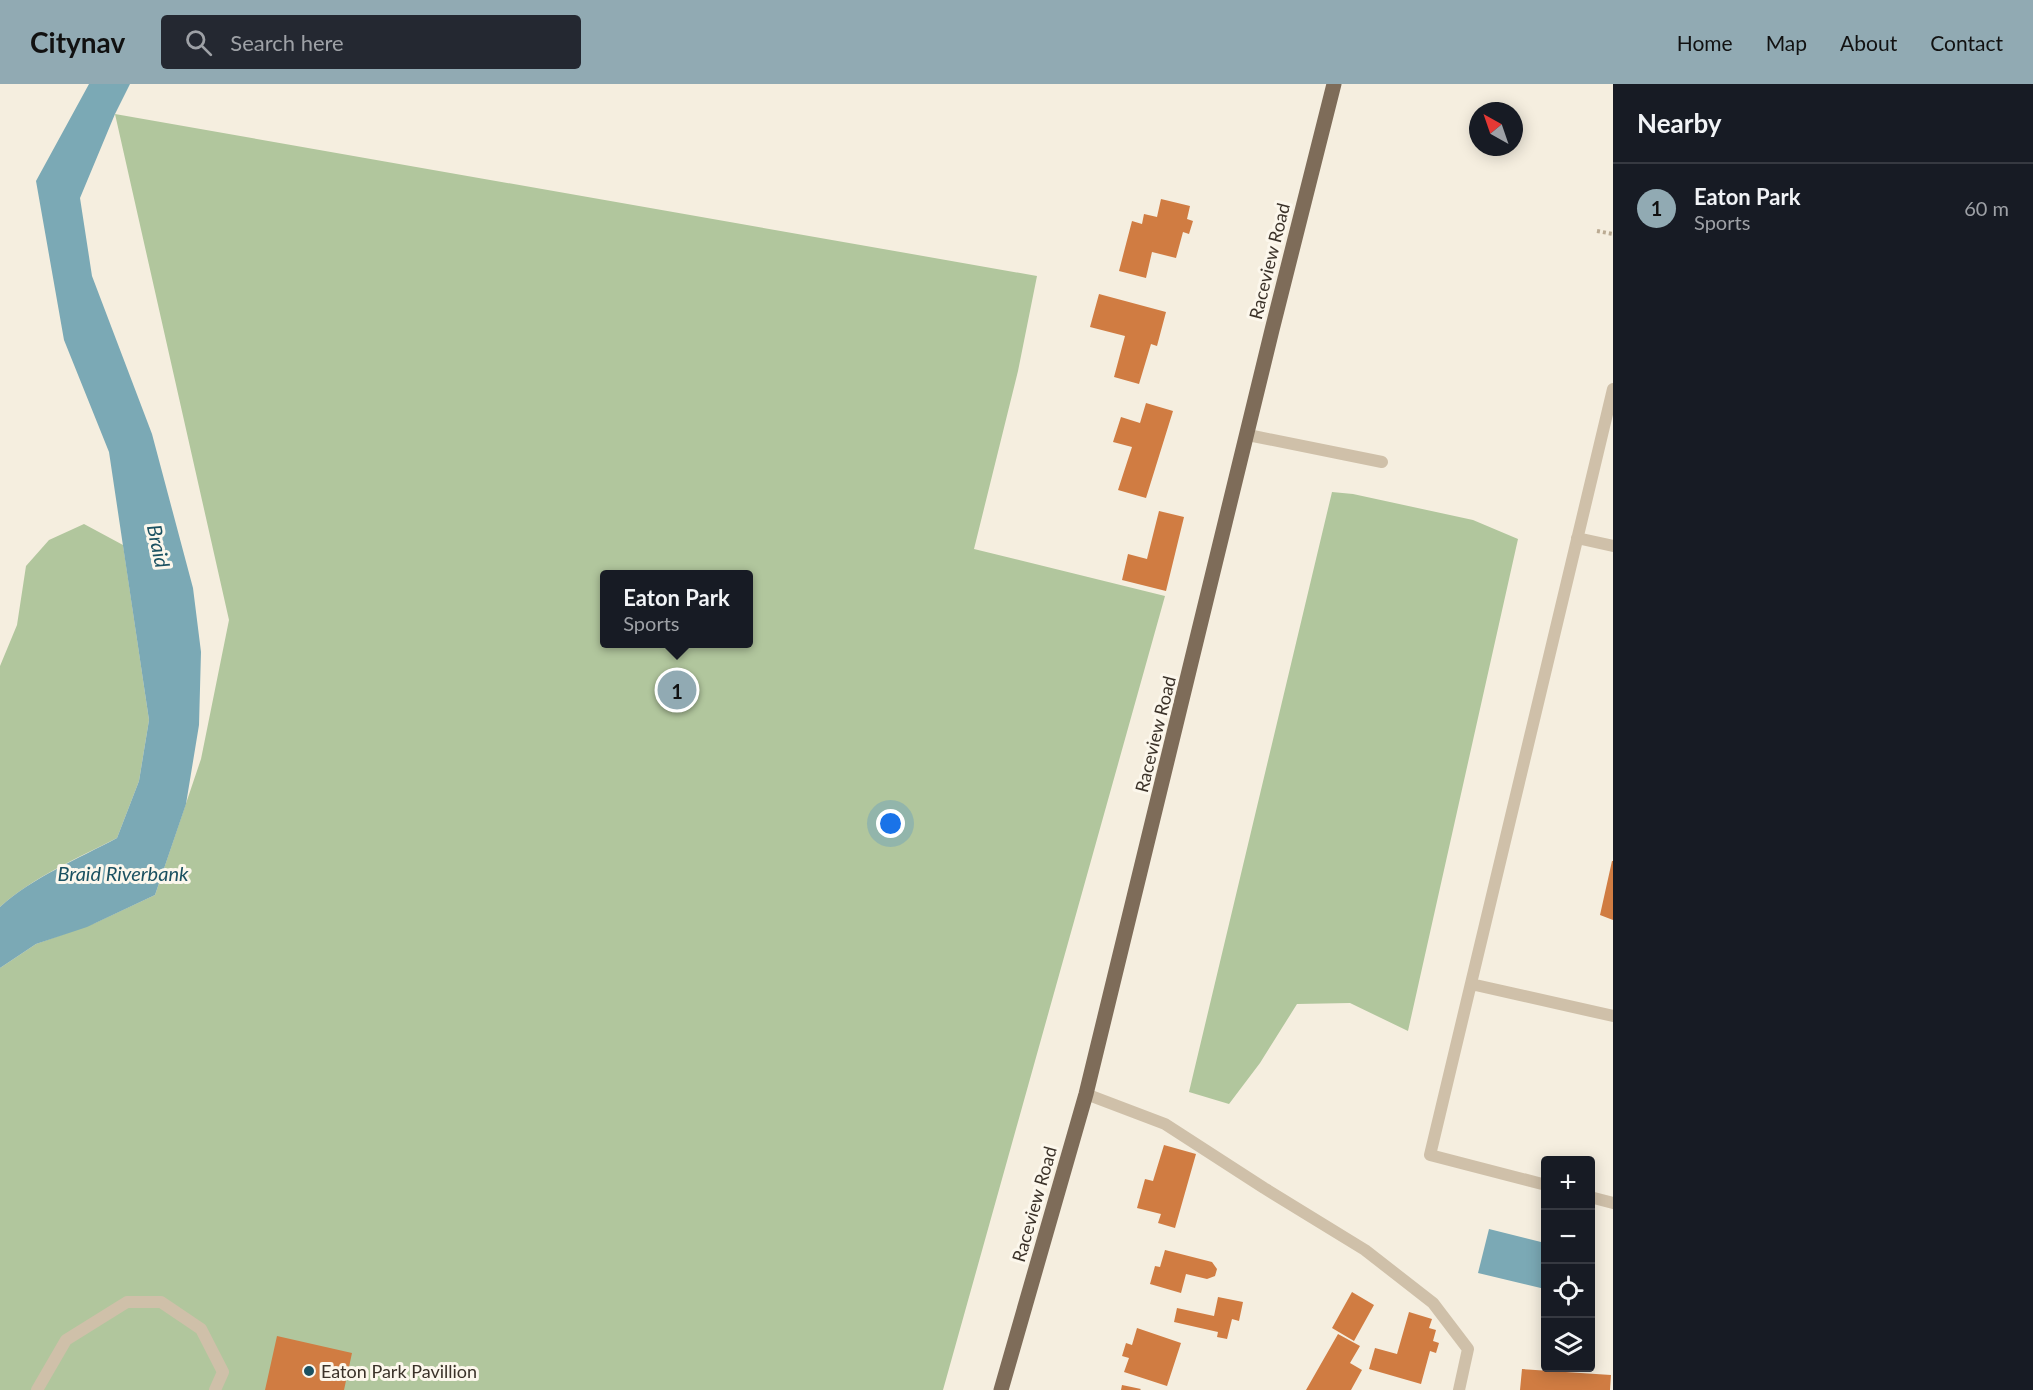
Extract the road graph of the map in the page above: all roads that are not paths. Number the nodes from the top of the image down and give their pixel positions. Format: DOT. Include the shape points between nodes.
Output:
graph roads {
  1 [pos="1334,84"];
  2 [pos="1613,389"];
  3 [pos="1248,435"];
  4 [pos="1382,462"];
  5 [pos="1577,538"];
  6 [pos="1613,546"];
  7 [pos="1471,984"];
  8 [pos="1613,1016"];
  9 [pos="1086,1094"];
  10 [pos="1541,1184"];
  11 [pos="1595,1198"];
  12 [pos="1613,1203"];
  13 [pos="37,1390"];
  14 [pos="215,1390"];
  15 [pos="1001,1390"];
  16 [pos="1459,1390"];
  1 -- 3 [label="main road, Raceview Road"];
  2 -- 5 [label="lane"];
  3 -- 4 [label="lane"];
  3 -- 9 [label="main road, Raceview Road"];
  5 -- 6 [label="lane"];
  5 -- 7 [label="lane"];
  7 -- 8 [label="lane"];
  7 -- 10 [label="lane" via="1430,1155"];
  9 -- 15 [label="main road, Raceview Road"];
  9 -- 16 [label="lane" via="1165,1124 1365,1250 1433,1303 1468,1349"];
  11 -- 12 [label="lane"];
  13 -- 14 [label="lane" via="66,1340 127,1302 161,1302 201,1329 223,1372"];
}
